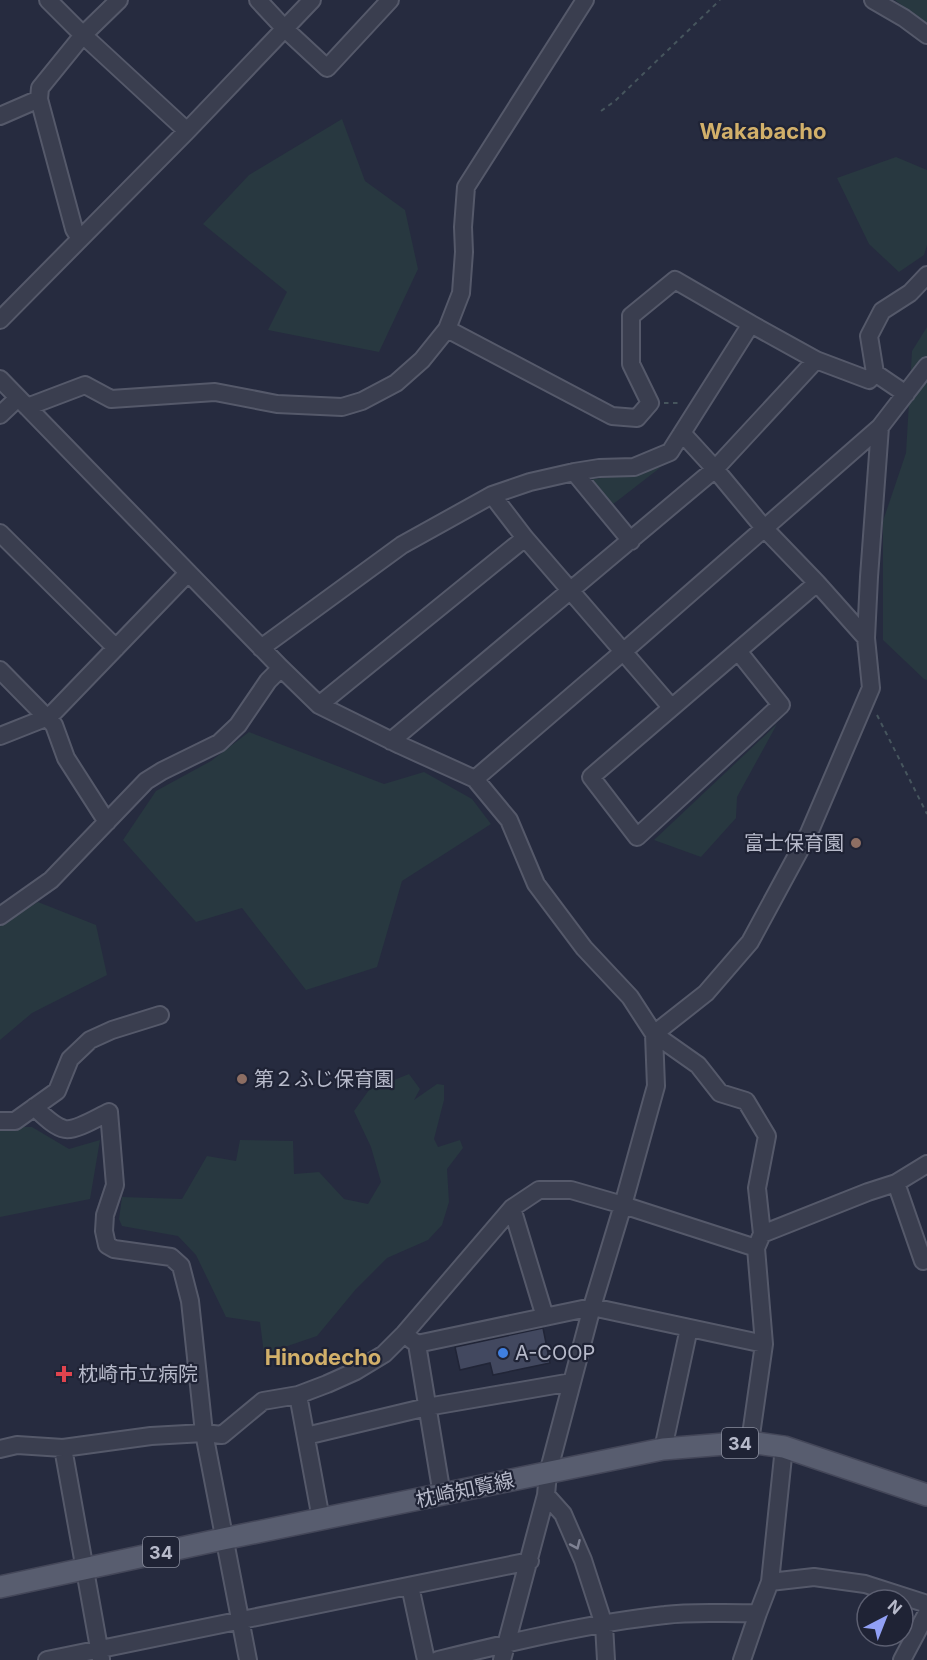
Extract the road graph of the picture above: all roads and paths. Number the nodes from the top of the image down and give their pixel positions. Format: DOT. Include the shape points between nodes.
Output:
graph roads {
  1 [pos="48,0"];
  2 [pos="118,0"];
  3 [pos="258,0"];
  4 [pos="312,0"];
  5 [pos="390,0"];
  6 [pos="585,0"];
  7 [pos="720,0"];
  8 [pos="873,0"];
  9 [pos="285,29"];
  10 [pos="83,35"];
  11 [pos="927,35"];
  12 [pos="39,99"];
  13 [pos="601,111"];
  14 [pos="0,116"];
  15 [pos="187,131"];
  16 [pos="80,240"];
  17 [pos="927,275"];
  18 [pos="0,320"];
  19 [pos="750,324"];
  20 [pos="447,329"];
  21 [pos="816,360"];
  22 [pos="927,366"];
  23 [pos="875,373"];
  24 [pos="0,379"];
  25 [pos="906,393"];
  26 [pos="23,402"];
  27 [pos="650,403"];
  28 [pos="700,403"];
  29 [pos="0,415"];
  30 [pos="880,427"];
  31 [pos="682,433"];
  32 [pos="715,469"];
  33 [pos="574,472"];
  34 [pos="492,495"];
  35 [pos="764,528"];
  36 [pos="0,533"];
  37 [pos="525,538"];
  38 [pos="631,541"];
  39 [pos="188,573"];
  40 [pos="818,583"];
  41 [pos="570,591"];
  42 [pos="866,638"];
  43 [pos="116,648"];
  44 [pos="261,648"];
  45 [pos="624,651"];
  46 [pos="738,651"];
  47 [pos="281,668"];
  48 [pos="0,670"];
  49 [pos="867,697"];
  50 [pos="320,705"];
  51 [pos="671,707"];
  52 [pos="48,717"];
  53 [pos="0,736"];
  54 [pos="392,741"];
  55 [pos="475,779"];
  56 [pos="927,814"];
  57 [pos="108,822"];
  58 [pos="0,916"];
  59 [pos="160,1015"];
  60 [pos="654,1034"];
  61 [pos="34,1107"];
  62 [pos="0,1121"];
  63 [pos="927,1164"];
  64 [pos="896,1183"];
  65 [pos="623,1205"];
  66 [pos="512,1208"];
  67 [pos="759,1241"];
  68 [pos="927,1260"];
  69 [pos="592,1307"];
  70 [pos="545,1317"];
  71 [pos="689,1328"];
  72 [pos="411,1339"];
  73 [pos="764,1344"];
  74 [pos="572,1382"];
  75 [pos="298,1395"];
  76 [pos="427,1407"];
  77 [pos="204,1433"];
  78 [pos="306,1436"];
  79 [pos="750,1442"];
  80 [pos="784,1447"];
  81 [pos="63,1448"];
  82 [pos="0,1449"];
  83 [pos="663,1449"];
  84 [pos="548,1473"];
  85 [pos="442,1495"];
  86 [pos="927,1495"];
  87 [pos="546,1496"];
  88 [pos="321,1519"];
  89 [pos="223,1539"];
  90 [pos="530,1561"];
  91 [pos="86,1568"];
  92 [pos="770,1582"];
  93 [pos="410,1586"];
  94 [pos="0,1587"];
  95 [pos="927,1604"];
  96 [pos="758,1613"];
  97 [pos="927,1613"];
  98 [pos="240,1619"];
  99 [pos="604,1625"];
  100 [pos="504,1652"];
  101 [pos="101,1655"];
  102 [pos="47,1660"];
  103 [pos="248,1660"];
  104 [pos="426,1660"];
  105 [pos="438,1660"];
  106 [pos="606,1660"];
  107 [pos="742,1660"];
  108 [pos="902,1660"];
  1 -- 10 [label="street"];
  2 -- 10 [label="street"];
  3 -- 9 [label="street"];
  4 -- 9 [label="street"];
  5 -- 9 [label="street" via="327,68"];
  6 -- 20 [label="street" via="466,187 461,293"];
  7 -- 13 [label="path"];
  8 -- 11 [label="street"];
  9 -- 15 [label="street"];
  10 -- 12 [label="street" via="40,88"];
  10 -- 15 [label="street"];
  12 -- 14 [label="street"];
  12 -- 16 [label="street"];
  15 -- 16 [label="street"];
  16 -- 18 [label="street"];
  17 -- 23 [label="street" via="910,293 882,311 869,336"];
  19 -- 21 [label="street"];
  19 -- 27 [label="street" via="675,280 631,316 631,364"];
  19 -- 28 [label="street"];
  20 -- 26 [label="street" via="422,360 396,383 342,407 277,404 215,392 111,399 85,385"];
  20 -- 27 [label="street" via="612,416 637,418"];
  21 -- 23 [label="street" via="869,380"];
  21 -- 32 [label="street"];
  22 -- 25 [label="street"];
  23 -- 25 [label="street"];
  24 -- 26 [label="street"];
  25 -- 30 [label="street"];
  26 -- 29 [label="street"];
  26 -- 39 [label="street"];
  27 -- 28 [label="path"];
  28 -- 31 [label="street"];
  30 -- 35 [label="street"];
  30 -- 42 [label="street"];
  31 -- 32 [label="street"];
  31 -- 33 [label="street" via="670,452 634,467"];
  32 -- 35 [label="street"];
  32 -- 38 [label="street"];
  33 -- 34 [label="street"];
  33 -- 38 [label="street"];
  34 -- 37 [label="street"];
  34 -- 44 [label="street" via="402,545"];
  35 -- 40 [label="street"];
  35 -- 45 [label="street"];
  36 -- 43 [label="street"];
  37 -- 41 [label="street"];
  37 -- 50 [label="street"];
  38 -- 41 [label="street"];
  39 -- 43 [label="street"];
  39 -- 44 [label="street"];
  40 -- 42 [label="street"];
  40 -- 46 [label="street"];
  41 -- 45 [label="street"];
  41 -- 54 [label="street"];
  42 -- 49 [label="street" via="871,688"];
  43 -- 52 [label="street"];
  44 -- 47 [label="street"];
  45 -- 51 [label="street"];
  45 -- 55 [label="street"];
  46 -- 51 [label="street"];
  46 -- 51 [label="street" via="781,705 637,837 591,777"];
  47 -- 50 [label="street"];
  47 -- 57 [label="street" via="238,725 219,743 146,781"];
  48 -- 52 [label="street"];
  49 -- 56 [label="path"];
  49 -- 60 [label="street" via="809,833 750,942 706,993"];
  50 -- 54 [label="street"];
  52 -- 53 [label="street"];
  52 -- 57 [label="street" via="66,758"];
  54 -- 55 [label="street"];
  55 -- 60 [label="street" via="508,820 536,884 584,948 630,997"];
  57 -- 58 [label="street" via="51,880"];
  59 -- 61 [label="street" via="90,1040 70,1059 57,1091"];
  60 -- 65 [label="street" via="656,1086"];
  60 -- 67 [label="street" via="698,1065 720,1092 746,1101 768,1136 757,1188"];
  61 -- 62 [label="street" via="15,1120"];
  61 -- 77 [label="street" via="64,1129 109,1112 115,1185 105,1215 107,1245 171,1257 182,1266 190,1301"];
  63 -- 64 [label="street"];
  64 -- 67 [label="street"];
  64 -- 68 [label="street" via="923,1261"];
  65 -- 66 [label="street" via="571,1190 539,1190"];
  65 -- 67 [label="street"];
  65 -- 69 [label="street"];
  66 -- 70 [label="street"];
  66 -- 72 [label="street"];
  67 -- 73 [label="street"];
  69 -- 70 [label="street"];
  69 -- 71 [label="street"];
  69 -- 74 [label="street"];
  70 -- 72 [label="street"];
  71 -- 73 [label="street"];
  71 -- 83 [label="street"];
  72 -- 75 [label="street" via="356,1371"];
  72 -- 76 [label="street"];
  73 -- 79 [label="street"];
  74 -- 76 [label="street"];
  74 -- 84 [label="street"];
  75 -- 77 [label="street" via="263,1401 222,1436"];
  75 -- 78 [label="street"];
  76 -- 78 [label="street"];
  76 -- 85 [label="street"];
  77 -- 81 [label="street"];
  77 -- 89 [label="street"];
  78 -- 88 [label="street"];
  79 -- 80 [label="main road, 枕崎知覧線 / 34"];
  79 -- 83 [label="main road, 枕崎知覧線 / 34"];
  80 -- 86 [label="main road, 枕崎知覧線 / 34"];
  80 -- 92 [label="street"];
  81 -- 82 [label="street" via="17,1445"];
  81 -- 91 [label="street"];
  83 -- 84 [label="main road, 枕崎知覧線 / 34"];
  84 -- 85 [label="main road, 枕崎知覧線 / 34"];
  84 -- 87 [label="street"];
  85 -- 88 [label="main road, 枕崎知覧線 / 34"];
  87 -- 90 [label="street"];
  87 -- 99 [label="street, one-way" via="563,1514"];
  88 -- 89 [label="main road, 枕崎知覧線 / 34"];
  89 -- 91 [label="main road, 枕崎知覧線 / 34"];
  89 -- 98 [label="street"];
  90 -- 93 [label="street"];
  90 -- 100 [label="street"];
  91 -- 94 [label="main road, 枕崎知覧線 / 34"];
  91 -- 101 [label="street"];
  92 -- 95 [label="street" via="814,1577 865,1584"];
  92 -- 96 [label="street"];
  93 -- 98 [label="street"];
  93 -- 104 [label="street"];
  96 -- 99 [label="street" via="667,1615"];
  96 -- 107 [label="street"];
  97 -- 108 [label="street"];
  98 -- 101 [label="street"];
  98 -- 103 [label="street"];
  99 -- 100 [label="street"];
  99 -- 106 [label="street"];
  100 -- 105 [label="street"];
  101 -- 102 [label="street"];
}
